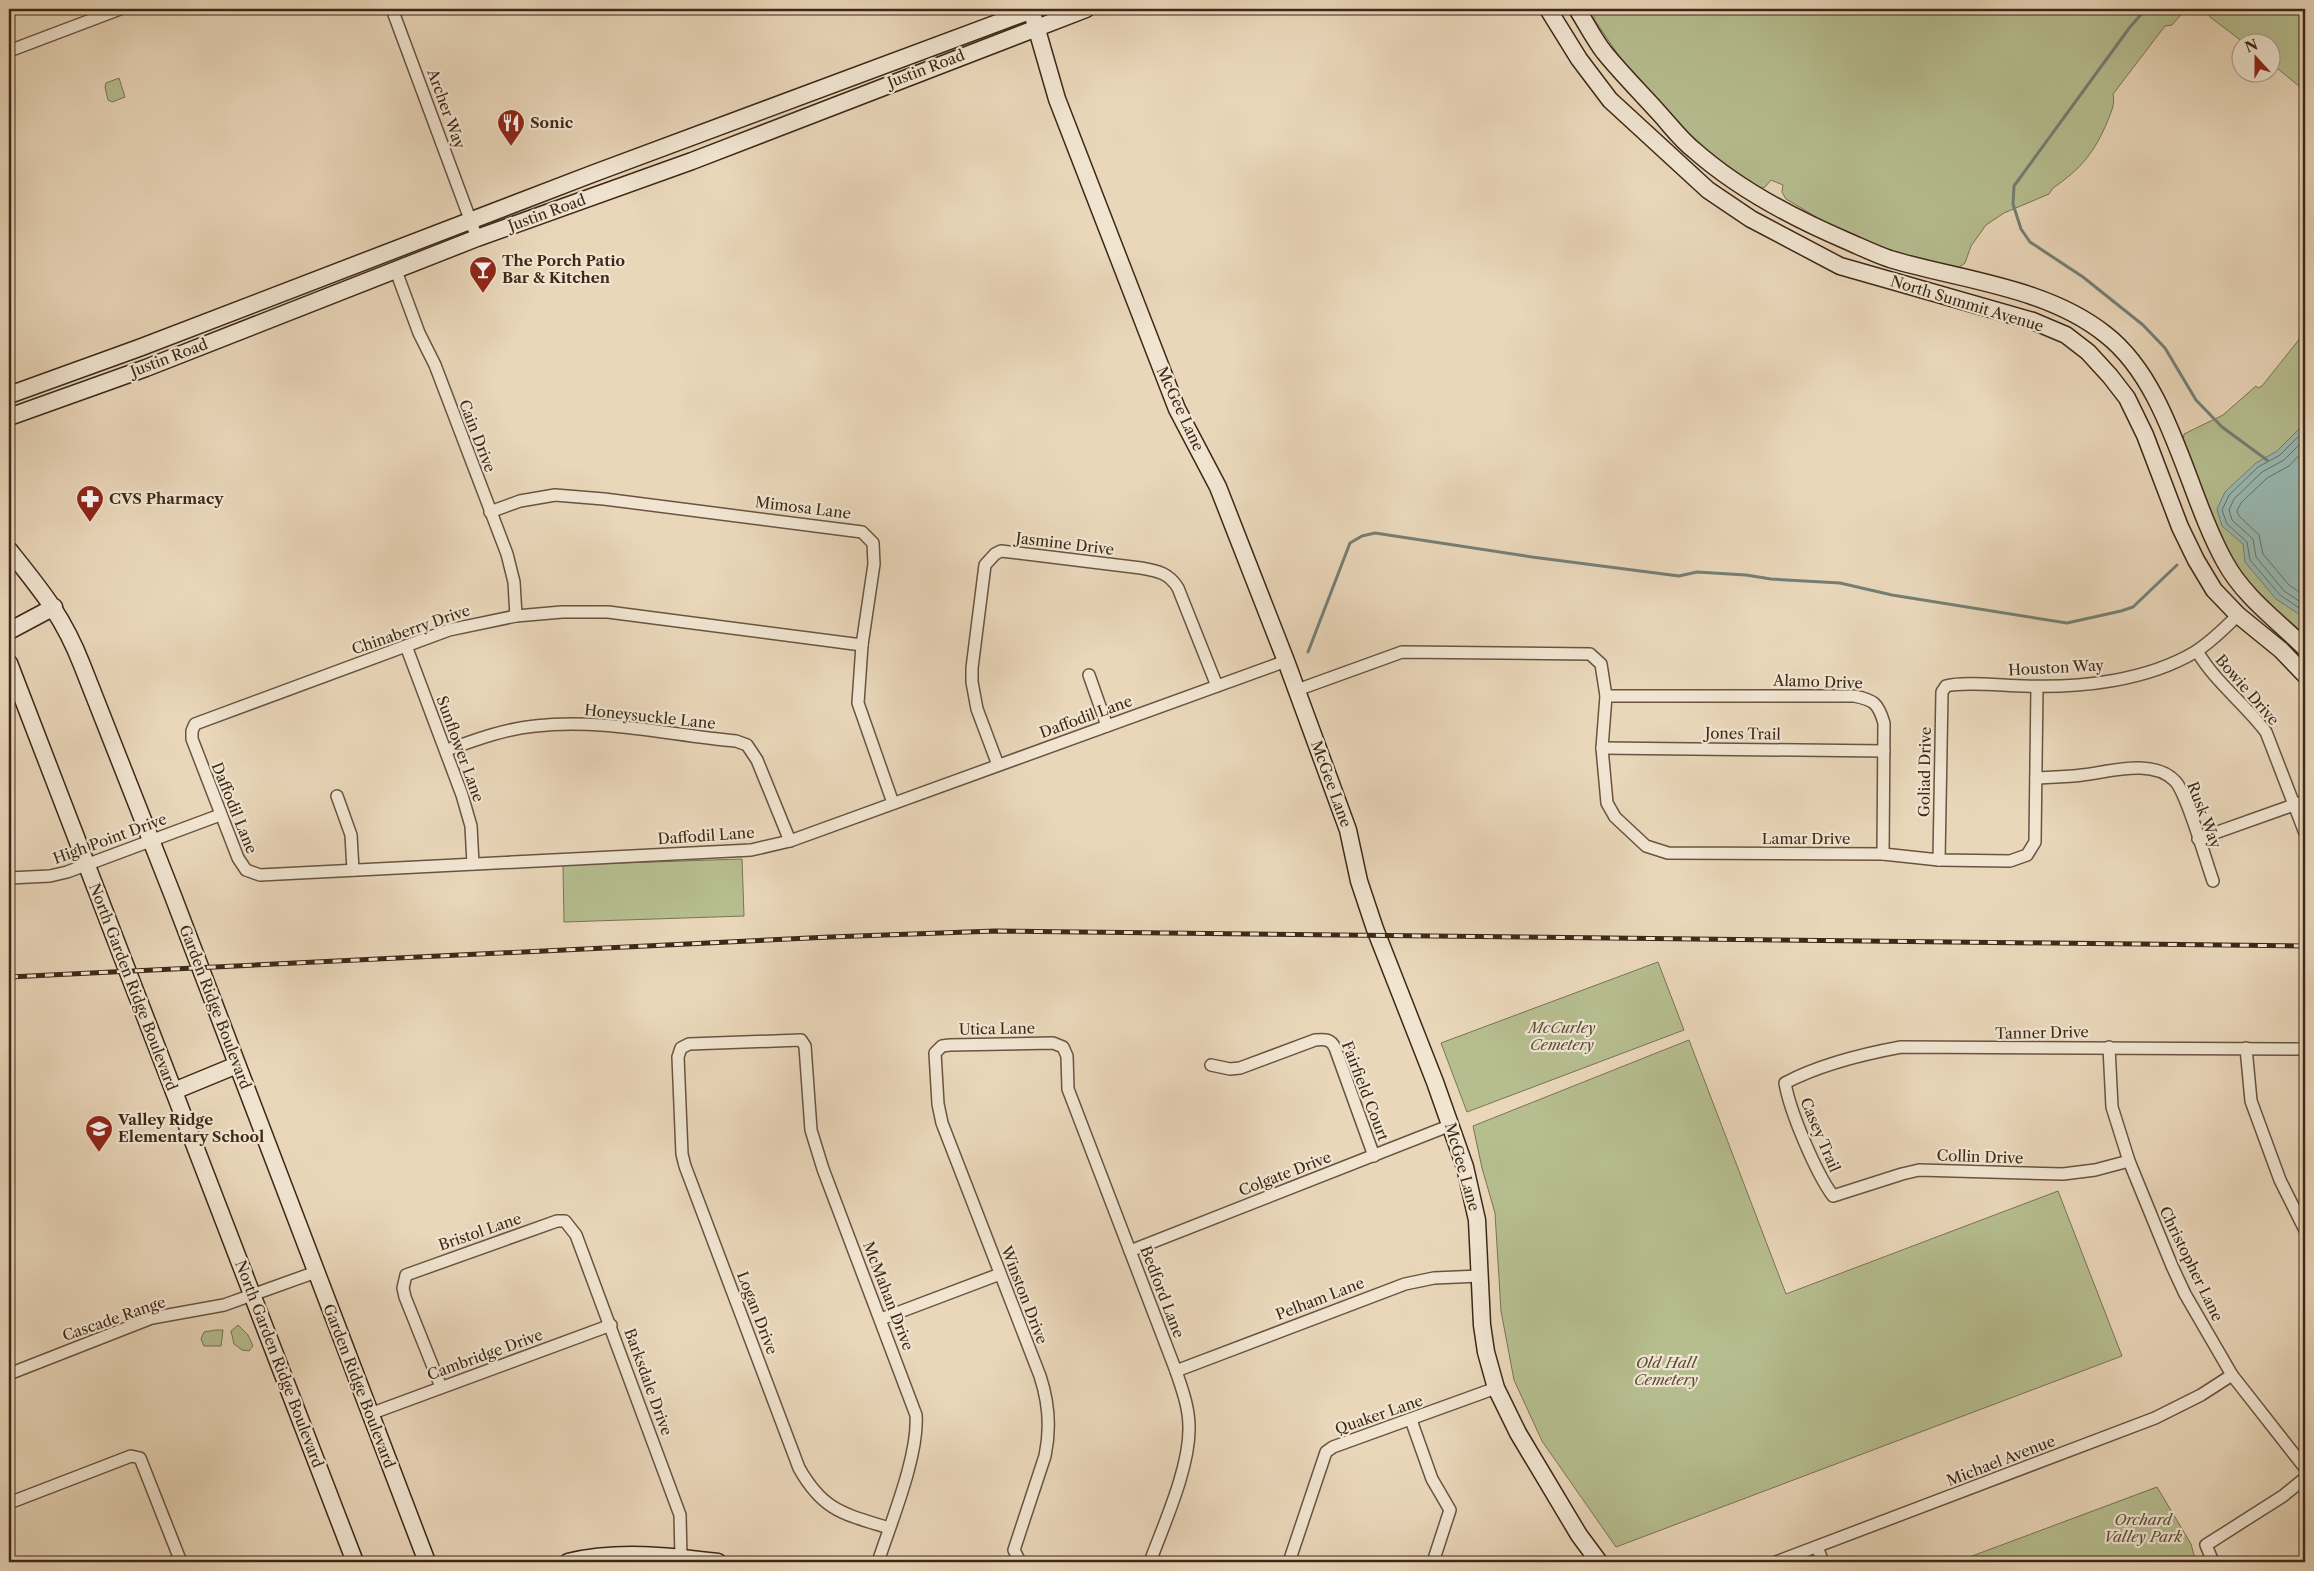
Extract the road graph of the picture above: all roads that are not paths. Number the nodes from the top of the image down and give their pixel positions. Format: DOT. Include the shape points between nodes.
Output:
graph roads {
  1 [pos="120,9"];
  2 [pos="392,9"];
  3 [pos="1032,9"];
  4 [pos="1086,9"];
  5 [pos="1569,9"];
  6 [pos="1577,9"];
  7 [pos="106,11"];
  8 [pos="1551,15"];
  9 [pos="1036,27"];
  10 [pos="9,51"];
  11 [pos="768,108"];
  12 [pos="775,128"];
  13 [pos="1766,200"];
  14 [pos="1751,219"];
  15 [pos="470,221"];
  16 [pos="477,238"];
  17 [pos="396,271"];
  18 [pos="1971,280"];
  19 [pos="310,282"];
  20 [pos="318,302"];
  21 [pos="1964,302"];
  22 [pos="139,348"];
  23 [pos="149,366"];
  24 [pos="9,395"];
  25 [pos="9,417"];
  26 [pos="2171,434"];
  27 [pos="2148,443"];
  28 [pos="490,512"];
  29 [pos="9,550"];
  30 [pos="2252,598"];
  31 [pos="54,607"];
  32 [pos="2238,615"];
  33 [pos="516,616"];
  34 [pos="9,631"];
  35 [pos="862,645"];
  36 [pos="406,646"];
  37 [pos="2305,648"];
  38 [pos="2197,651"];
  39 [pos="1286,661"];
  40 [pos="9,663"];
  41 [pos="1088,675"];
  42 [pos="2305,675"];
  43 [pos="1217,686"];
  44 [pos="1946,686"];
  45 [pos="2037,687"];
  46 [pos="1297,690"];
  47 [pos="1606,696"];
  48 [pos="1107,726"];
  49 [pos="192,731"];
  50 [pos="1602,748"];
  51 [pos="447,750"];
  52 [pos="1884,751"];
  53 [pos="998,765"];
  54 [pos="2036,778"];
  55 [pos="337,796"];
  56 [pos="894,803"];
  57 [pos="2300,803"];
  58 [pos="220,815"];
  59 [pos="2305,833"];
  60 [pos="2198,839"];
  61 [pos="150,840"];
  62 [pos="790,841"];
  63 [pos="1883,854"];
  64 [pos="1939,860"];
  65 [pos="86,864"];
  66 [pos="473,864"];
  67 [pos="353,870"];
  68 [pos="9,878"];
  69 [pos="2213,881"];
  70 [pos="1052,1043"];
  71 [pos="942,1046"];
  72 [pos="2109,1047"];
  73 [pos="2246,1048"];
  74 [pos="2305,1049"];
  75 [pos="678,1057"];
  76 [pos="237,1065"];
  77 [pos="1211,1065"];
  78 [pos="1785,1083"];
  79 [pos="174,1091"];
  80 [pos="1451,1125"];
  81 [pos="1374,1156"];
  82 [pos="2129,1161"];
  83 [pos="1833,1196"];
  84 [pos="567,1223"];
  85 [pos="2305,1230"];
  86 [pos="1130,1250"];
  87 [pos="316,1272"];
  88 [pos="1000,1274"];
  89 [pos="1480,1276"];
  90 [pos="252,1295"];
  91 [pos="881,1319"];
  92 [pos="611,1325"];
  93 [pos="1176,1371"];
  94 [pos="9,1374"];
  95 [pos="2232,1375"];
  96 [pos="440,1387"];
  97 [pos="1496,1388"];
  98 [pos="370,1414"];
  99 [pos="1410,1420"];
  100 [pos="2305,1468"];
  101 [pos="2305,1478"];
  102 [pos="9,1504"];
  103 [pos="889,1528"];
  104 [pos="1818,1546"];
  105 [pos="681,1558"];
  106 [pos="651,1559"];
  107 [pos="1018,1560"];
  108 [pos="181,1562"];
  109 [pos="355,1562"];
  110 [pos="426,1562"];
  111 [pos="568,1562"];
  112 [pos="718,1562"];
  113 [pos="878,1562"];
  114 [pos="1150,1562"];
  115 [pos="1289,1562"];
  116 [pos="1433,1562"];
  117 [pos="1599,1562"];
  118 [pos="1776,1562"];
  119 [pos="1823,1562"];
  120 [pos="2212,1562"];
  1 -- 7 [label="street"];
  2 -- 15 [label="street, Archer Way"];
  3 -- 9 [label="main road, McGee Lane"];
  3 -- 11 [label="main road, Justin Road"];
  4 -- 9 [label="main road, Justin Road"];
  5 -- 8 [label="main road"];
  6 -- 13 [label="main road, North Summit Avenue" via="1604,51 1692,149"];
  7 -- 10 [label="street"];
  8 -- 14 [label="main road, North Summit Avenue" via="1610,100 1708,190"];
  9 -- 12 [label="main road, Justin Road"];
  9 -- 39 [label="main road, McGee Lane" via="1057,99 1177,409 1218,488"];
  11 -- 12 [label="main road"];
  11 -- 15 [label="main road, Justin Road"];
  12 -- 16 [label="main road, Justin Road"];
  13 -- 14 [label="main road"];
  13 -- 18 [label="main road, North Summit Avenue" via="1820,230 1887,258"];
  14 -- 21 [label="main road, North Summit Avenue" via="1840,266"];
  15 -- 16 [label="street, Archer Way"];
  15 -- 19 [label="main road, Justin Road"];
  16 -- 17 [label="main road, Justin Road"];
  17 -- 20 [label="main road, Justin Road"];
  17 -- 28 [label="street, Cain Drive"];
  18 -- 21 [label="main road"];
  18 -- 26 [label="main road, North Summit Avenue" via="2069,310 2106,334 2132,360 2150,388"];
  19 -- 20 [label="main road"];
  19 -- 22 [label="main road, Justin Road"];
  20 -- 23 [label="main road, Justin Road"];
  21 -- 27 [label="main road, North Summit Avenue" via="2033,321 2066,335 2088,352 2115,381 2127,398"];
  22 -- 23 [label="main road"];
  22 -- 24 [label="main road, Justin Road"];
  23 -- 25 [label="main road, Justin Road"];
  26 -- 27 [label="main road"];
  26 -- 30 [label="main road, North Summit Avenue" via="2209,533 2227,566"];
  27 -- 32 [label="main road, North Summit Avenue" via="2196,560 2214,590"];
  28 -- 33 [label="street, Cain Drive" via="507,554 514,582"];
  28 -- 35 [label="street, Mimosa Lane" via="520,501 556,495 862,532 873,543 874,564"];
  29 -- 31 [label="main road, Garden Ridge Boulevard"];
  30 -- 32 [label="main road"];
  30 -- 37 [label="main road, North Summit Avenue"];
  31 -- 34 [label="main road"];
  31 -- 61 [label="main road, Garden Ridge Boulevard" via="74,643"];
  32 -- 38 [label="street, Houston Way"];
  32 -- 42 [label="main road, North Summit Avenue" via="2281,650"];
  33 -- 35 [label="street, Chinaberry Drive" via="608,612"];
  33 -- 36 [label="street, Chinaberry Drive" via="449,630"];
  35 -- 56 [label="street, Mimosa Lane" via="858,703"];
  36 -- 49 [label="street, Chinaberry Drive" via="195,724"];
  36 -- 51 [label="street, Sunflower Lane"];
  38 -- 45 [label="street, Houston Way" via="2150,671 2110,681"];
  38 -- 57 [label="street, Bowie Drive" via="2209,670 2266,732"];
  39 -- 43 [label="street, Daffodil Lane"];
  39 -- 46 [label="main road, McGee Lane"];
  40 -- 65 [label="main road, North Garden Ridge Boulevard"];
  41 -- 48 [label="street"];
  43 -- 48 [label="street, Daffodil Lane"];
  43 -- 53 [label="street, Jasmine Drive" via="1178,588 1169,576 1141,568 1001,552 995,554 985,565 972,682 977,708"];
  44 -- 45 [label="street, Houston Way"];
  44 -- 64 [label="street, Goliad Drive" via="1942,692"];
  45 -- 54 [label="street, Lamar Drive"];
  46 -- 47 [label="street, Lamar Drive" via="1402,652 1590,654 1601,664"];
  46 -- 80 [label="main road, McGee Lane" via="1348,830 1359,880 1375,929"];
  47 -- 50 [label="street, Lamar Drive"];
  47 -- 52 [label="street, Alamo Drive" via="1854,696 1870,699 1880,709 1884,723"];
  48 -- 53 [label="street, Daffodil Lane"];
  49 -- 58 [label="street, Daffodil Lane" via="192,740"];
  50 -- 52 [label="street, Jones Trail"];
  50 -- 63 [label="street, Lamar Drive" via="1607,803 1615,817 1646,846 1668,853"];
  51 -- 62 [label="street, Honeysuckle Lane" via="512,729 566,724 614,726 736,741 747,745 753,752"];
  51 -- 66 [label="street, Sunflower Lane" via="470,826"];
  52 -- 63 [label="street, Alamo Drive"];
  53 -- 56 [label="street, Daffodil Lane"];
  54 -- 60 [label="street, Rusk Way" via="2138,768 2157,771 2175,781"];
  54 -- 64 [label="street, Lamar Drive" via="2035,842 2028,855 2010,861"];
  55 -- 67 [label="street" via="351,835"];
  56 -- 62 [label="street, Daffodil Lane"];
  57 -- 59 [label="street, Bowie Drive"];
  57 -- 60 [label="street"];
  58 -- 61 [label="street, High Point Drive"];
  58 -- 67 [label="street, Daffodil Lane" via="242,866 250,873"];
  60 -- 69 [label="street, Rusk Way"];
  61 -- 65 [label="street, High Point Drive"];
  61 -- 76 [label="main road, Garden Ridge Boulevard"];
  62 -- 66 [label="street, Daffodil Lane" via="751,850"];
  63 -- 64 [label="street, Lamar Drive"];
  65 -- 68 [label="street, High Point Drive" via="50,876"];
  65 -- 79 [label="main road, North Garden Ridge Boulevard"];
  66 -- 67 [label="street, Daffodil Lane"];
  70 -- 71 [label="street, Utica Lane"];
  70 -- 86 [label="street, Bedford Lane" via="1063,1048 1067,1056 1068,1089"];
  71 -- 88 [label="street, Winston Drive" via="935,1053 942,1123"];
  72 -- 73 [label="street, Tanner Drive"];
  72 -- 78 [label="street, Tanner Drive" via="1901,1048 1871,1052"];
  72 -- 82 [label="street, Christopher Lane" via="2112,1107"];
  73 -- 74 [label="street, Tanner Drive"];
  73 -- 85 [label="street" via="2251,1101 2280,1180"];
  75 -- 91 [label="street, McMahan Drive" via="681,1048 689,1044 801,1040 807,1053 811,1130 823,1170"];
  75 -- 103 [label="street, Logan Drive" via="685,1166 799,1468 809,1486 832,1508"];
  76 -- 79 [label="main road"];
  76 -- 87 [label="main road, Garden Ridge Boulevard"];
  77 -- 81 [label="street, Fairfield Court" via="1230,1070 1240,1068 1315,1040 1329,1041 1335,1048"];
  78 -- 83 [label="street, Casey Trail" via="1810,1152"];
  79 -- 90 [label="main road, North Garden Ridge Boulevard"];
  80 -- 81 [label="street, Colgate Drive"];
  80 -- 89 [label="main road, McGee Lane" via="1472,1194"];
  81 -- 86 [label="street, Colgate Drive"];
  82 -- 83 [label="street, Collin Drive" via="2063,1174 1918,1170"];
  82 -- 95 [label="street, Christopher Lane" via="2172,1266"];
  84 -- 92 [label="street, Barksdale Drive" via="576,1235"];
  84 -- 96 [label="street, Bristol Lane" via="557,1221 421,1268 405,1277 405,1297"];
  86 -- 93 [label="street, Bedford Lane"];
  87 -- 90 [label="street, Cascade Range"];
  87 -- 98 [label="main road, Garden Ridge Boulevard"];
  88 -- 91 [label="street"];
  88 -- 107 [label="street, Winston Drive" via="1040,1376 1048,1408 1048,1442 1014,1550"];
  89 -- 93 [label="street, Pelham Lane" via="1434,1278 1405,1284"];
  89 -- 97 [label="main road, McGee Lane" via="1482,1326"];
  90 -- 94 [label="street, Cascade Range" via="224,1305 152,1318"];
  90 -- 109 [label="main road, North Garden Ridge Boulevard"];
  91 -- 103 [label="street, McMahan Drive" via="916,1415 917,1428 916,1441"];
  92 -- 96 [label="street, Cambridge Drive"];
  92 -- 105 [label="street, Barksdale Drive" via="680,1515"];
  93 -- 114 [label="street, Bedford Lane" via="1187,1407 1188,1442 1180,1477"];
  95 -- 100 [label="street, Christopher Lane"];
  95 -- 104 [label="street, Michael Avenue" via="2155,1418"];
  96 -- 98 [label="street, Cambridge Drive"];
  97 -- 99 [label="street, Quaker Lane"];
  97 -- 117 [label="main road, McGee Lane" via="1518,1433 1579,1535"];
  98 -- 110 [label="main road, Garden Ridge Boulevard"];
  99 -- 115 [label="street, Quaker Lane" via="1326,1452"];
  99 -- 116 [label="street" via="1432,1479 1450,1510"];
  101 -- 120 [label="street" via="2283,1496 2206,1545"];
  102 -- 108 [label="street" via="130,1456 140,1458"];
  103 -- 113 [label="street, McMahan Drive"];
  104 -- 118 [label="street, Michael Avenue"];
  104 -- 119 [label="street"];
  105 -- 106 [label="main road"];
  105 -- 112 [label="main road"];
  106 -- 111 [label="main road" via="631,1555"];
}
